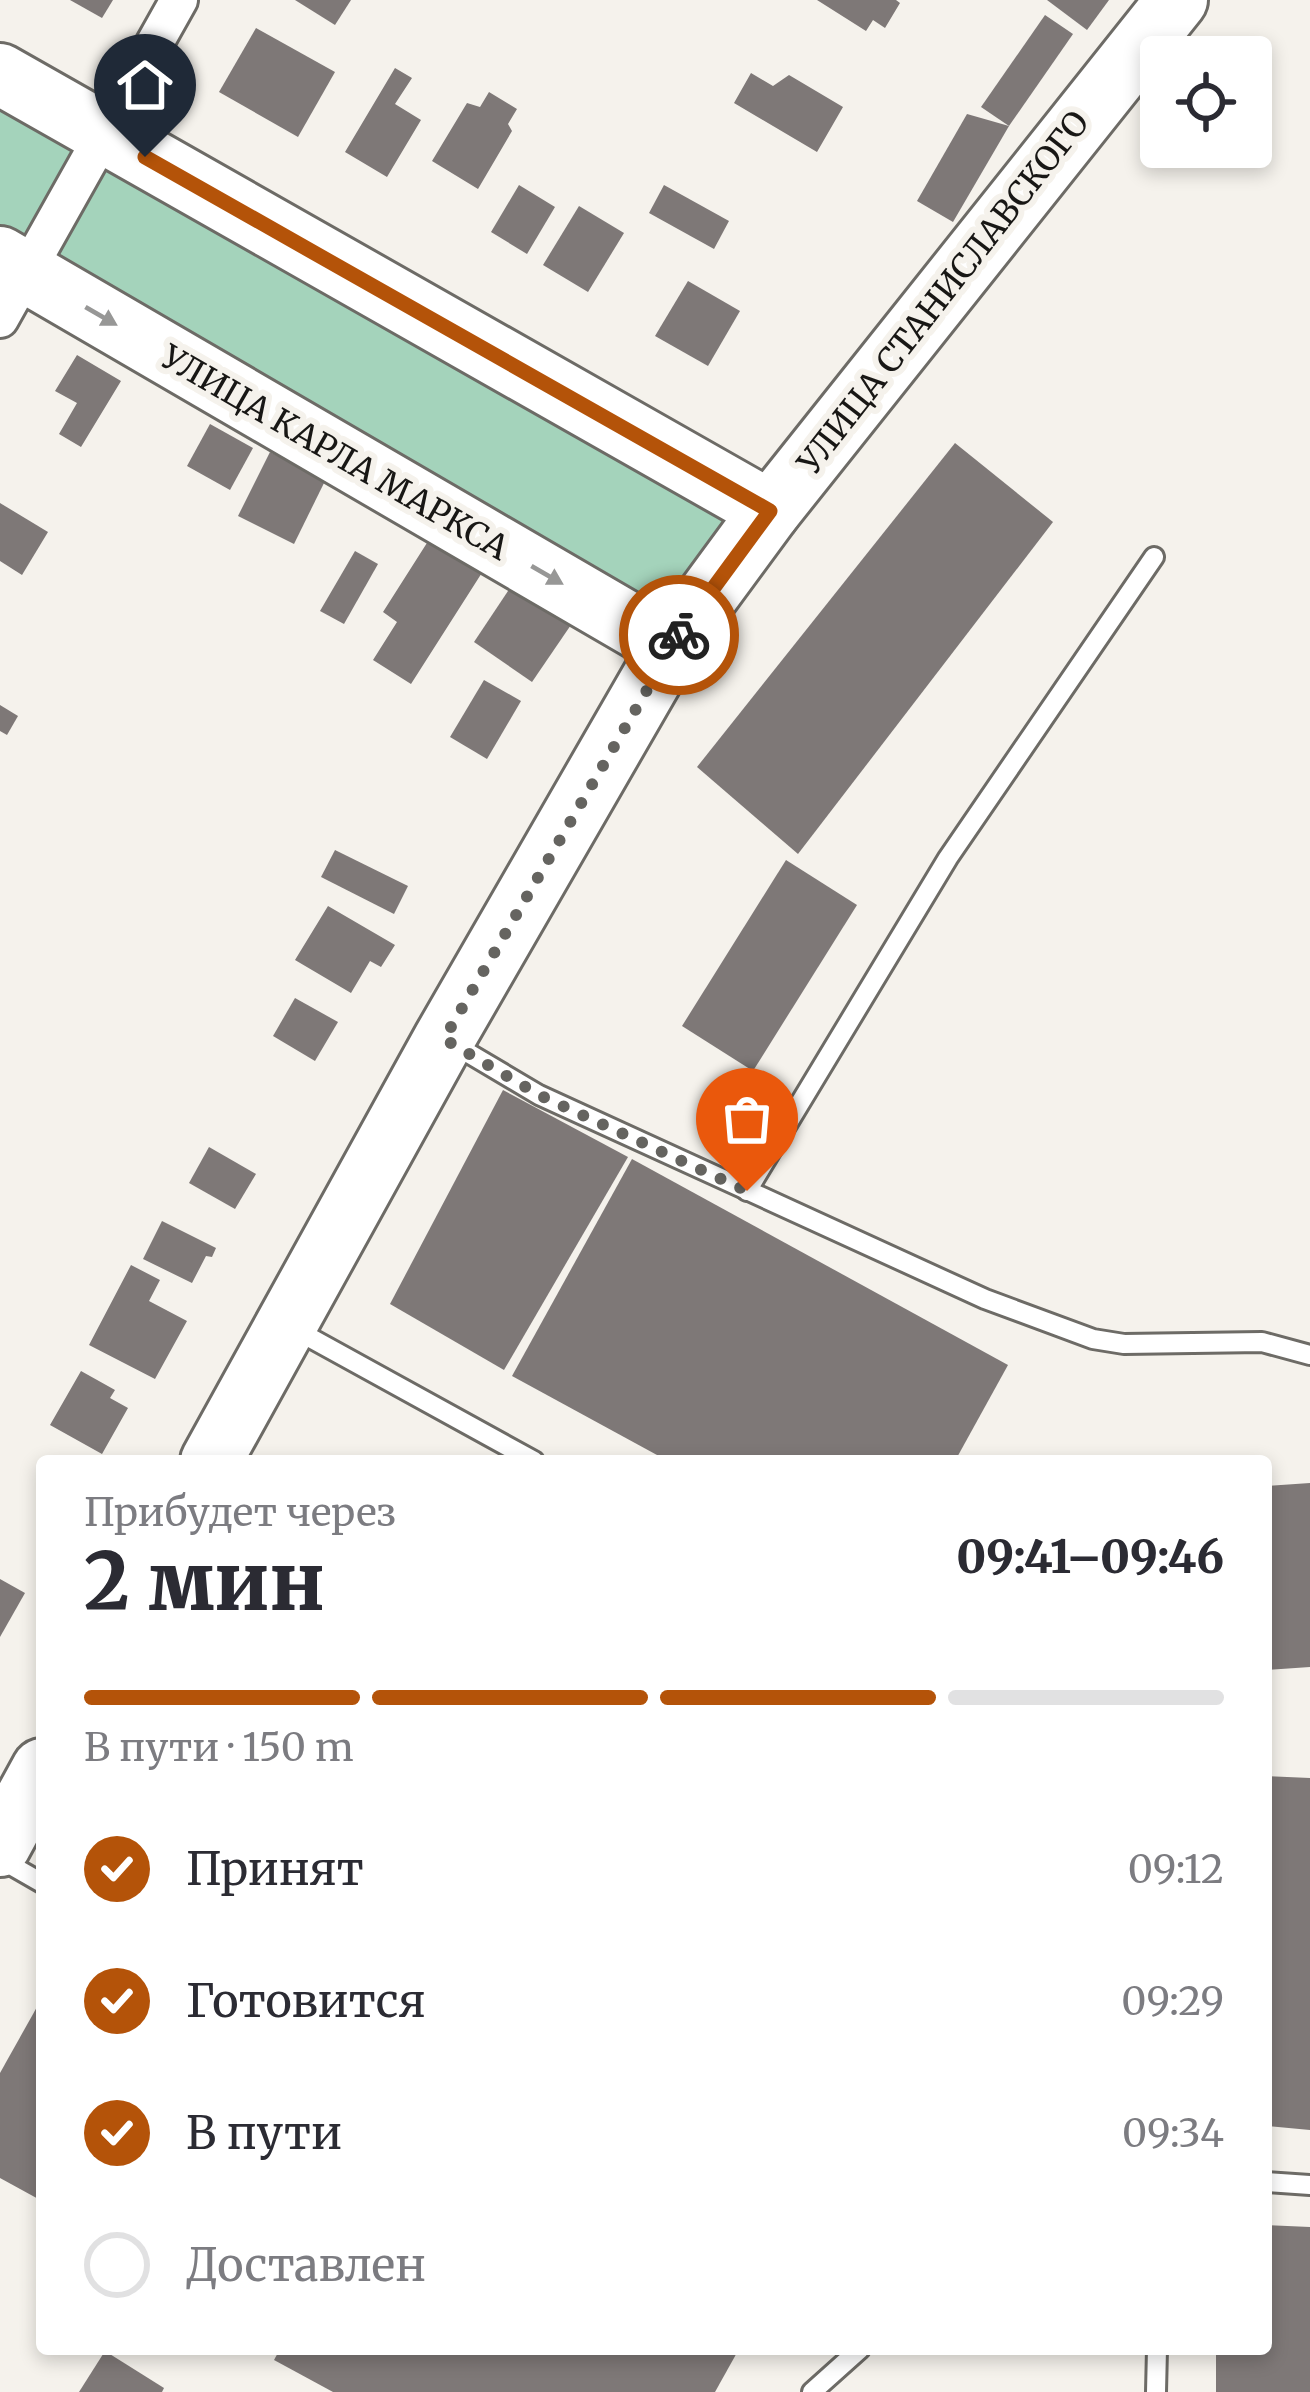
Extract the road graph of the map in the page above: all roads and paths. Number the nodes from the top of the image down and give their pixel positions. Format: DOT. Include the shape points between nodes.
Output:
graph roads {
  1 [pos="179,0"];
  2 [pos="1177,0"];
  3 [pos="0,74"];
  4 [pos="104,133"];
  5 [pos="9,283"];
  6 [pos="770,511"];
  7 [pos="1154,557"];
  8 [pos="670,647"];
  9 [pos="444,1039"];
  10 [pos="747,1191"];
  11 [pos="286,1325"];
  12 [pos="1310,1354"];
  13 [pos="214,1455"];
  14 [pos="523,1455"];
  15 [pos="36,1780"];
  16 [pos="0,1846"];
  17 [pos="0,1859"];
  18 [pos="36,1880"];
  19 [pos="1272,2182"];
  20 [pos="1310,2185"];
  21 [pos="853,2355"];
  22 [pos="1157,2355"];
  23 [pos="812,2392"];
  24 [pos="1156,2392"];
  1 -- 4 [label="street"];
  2 -- 6 [label="main road, УЛИЦА СТАНИСЛАВСКОГО"];
  3 -- 4 [label="main road"];
  4 -- 5 [label="street"];
  4 -- 6 [label="main road"];
  5 -- 8 [label="main road, УЛИЦА КАРЛА МАРКСА, one-way"];
  6 -- 8 [label="main road, УЛИЦА СТАНИСЛАВСКОГО"];
  7 -- 10 [label="lane" via="948,858"];
  8 -- 9 [label="main road, УЛИЦА СТАНИСЛАВСКОГО"];
  9 -- 10 [label="lane" via="539,1095"];
  9 -- 11 [label="main road, УЛИЦА СТАНИСЛАВСКОГО"];
  10 -- 12 [label="lane" via="985,1300 1093,1339 1262,1342"];
  11 -- 13 [label="main road, УЛИЦА СТАНИСЛАВСКОГО"];
  11 -- 14 [label="lane"];
  15 -- 16 [label="main road"];
  17 -- 18 [label="lane"];
  19 -- 20 [label="lane"];
  21 -- 23 [label="lane"];
  22 -- 24 [label="lane"];
}
